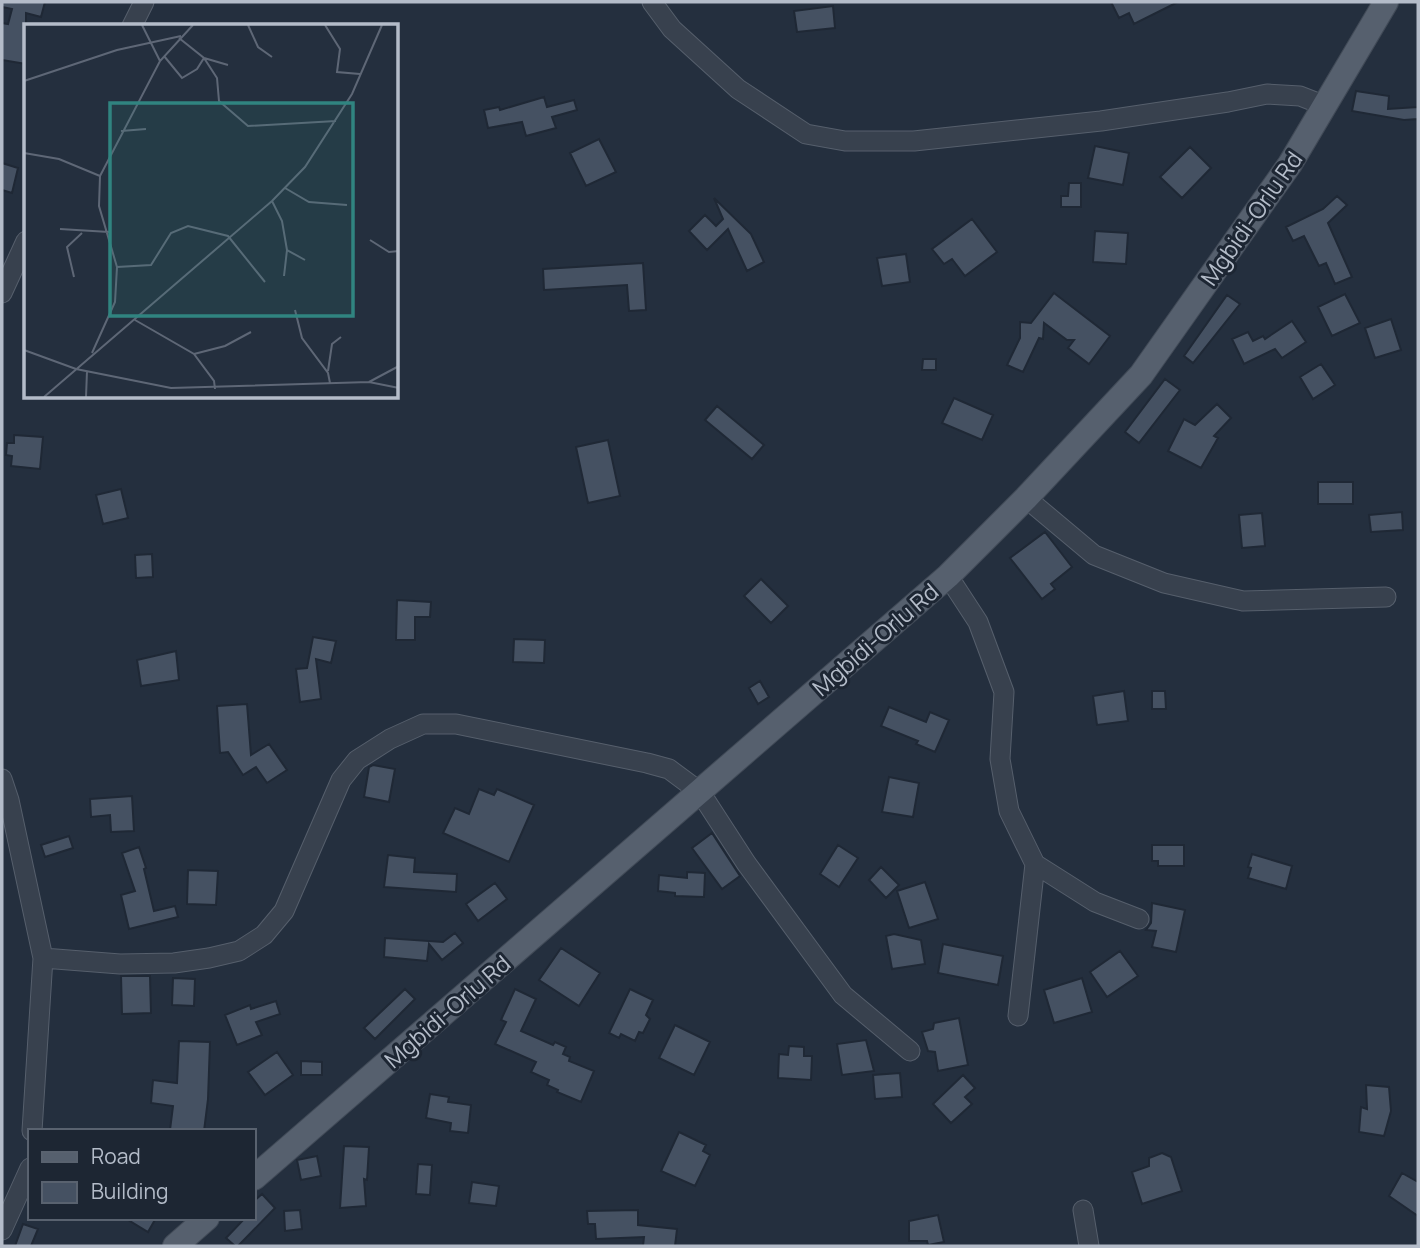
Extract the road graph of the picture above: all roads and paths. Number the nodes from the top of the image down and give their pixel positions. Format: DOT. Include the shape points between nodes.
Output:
graph roads {
  1 [pos="144,2"];
  2 [pos="652,2"];
  3 [pos="1386,2"];
  4 [pos="133,24"];
  5 [pos="1323,109"];
  6 [pos="24,245"];
  7 [pos="2,293"];
  8 [pos="1026,498"];
  9 [pos="947,576"];
  10 [pos="1386,597"];
  11 [pos="2,779"];
  12 [pos="700,792"];
  13 [pos="1035,864"];
  14 [pos="1139,919"];
  15 [pos="43,958"];
  16 [pos="1018,1016"];
  17 [pos="910,1051"];
  18 [pos="32,1129"];
  19 [pos="28,1172"];
  20 [pos="256,1176"];
  21 [pos="1083,1210"];
  22 [pos="205,1220"];
  23 [pos="2,1230"];
  24 [pos="175,1246"];
  25 [pos="1089,1246"];
  1 -- 4 [label="street"];
  2 -- 5 [label="street" via="672,29 738,89 806,135 845,141 914,141 1101,121 1267,94 1300,96"];
  3 -- 5 [label="main road, Mgbidi-Orlu Rd"];
  5 -- 8 [label="main road, Mgbidi-Orlu Rd" via="1290,164 1141,375"];
  6 -- 7 [label="street"];
  8 -- 9 [label="main road, Mgbidi-Orlu Rd"];
  8 -- 10 [label="street" via="1094,555 1164,583 1243,601"];
  9 -- 12 [label="main road, Mgbidi-Orlu Rd"];
  9 -- 13 [label="street" via="978,622 1004,692 1000,759 1009,811"];
  11 -- 15 [label="street"];
  12 -- 15 [label="street" via="669,769 647,763 492,730 423,724 357,760 341,780 284,911 264,935 239,951 174,963"];
  12 -- 17 [label="street" via="843,995"];
  12 -- 20 [label="main road, Mgbidi-Orlu Rd"];
  13 -- 14 [label="street" via="1095,902"];
  13 -- 16 [label="street"];
  15 -- 18 [label="street"];
  19 -- 23 [label="street"];
  21 -- 25 [label="street"];
  22 -- 24 [label="main road"];
}
